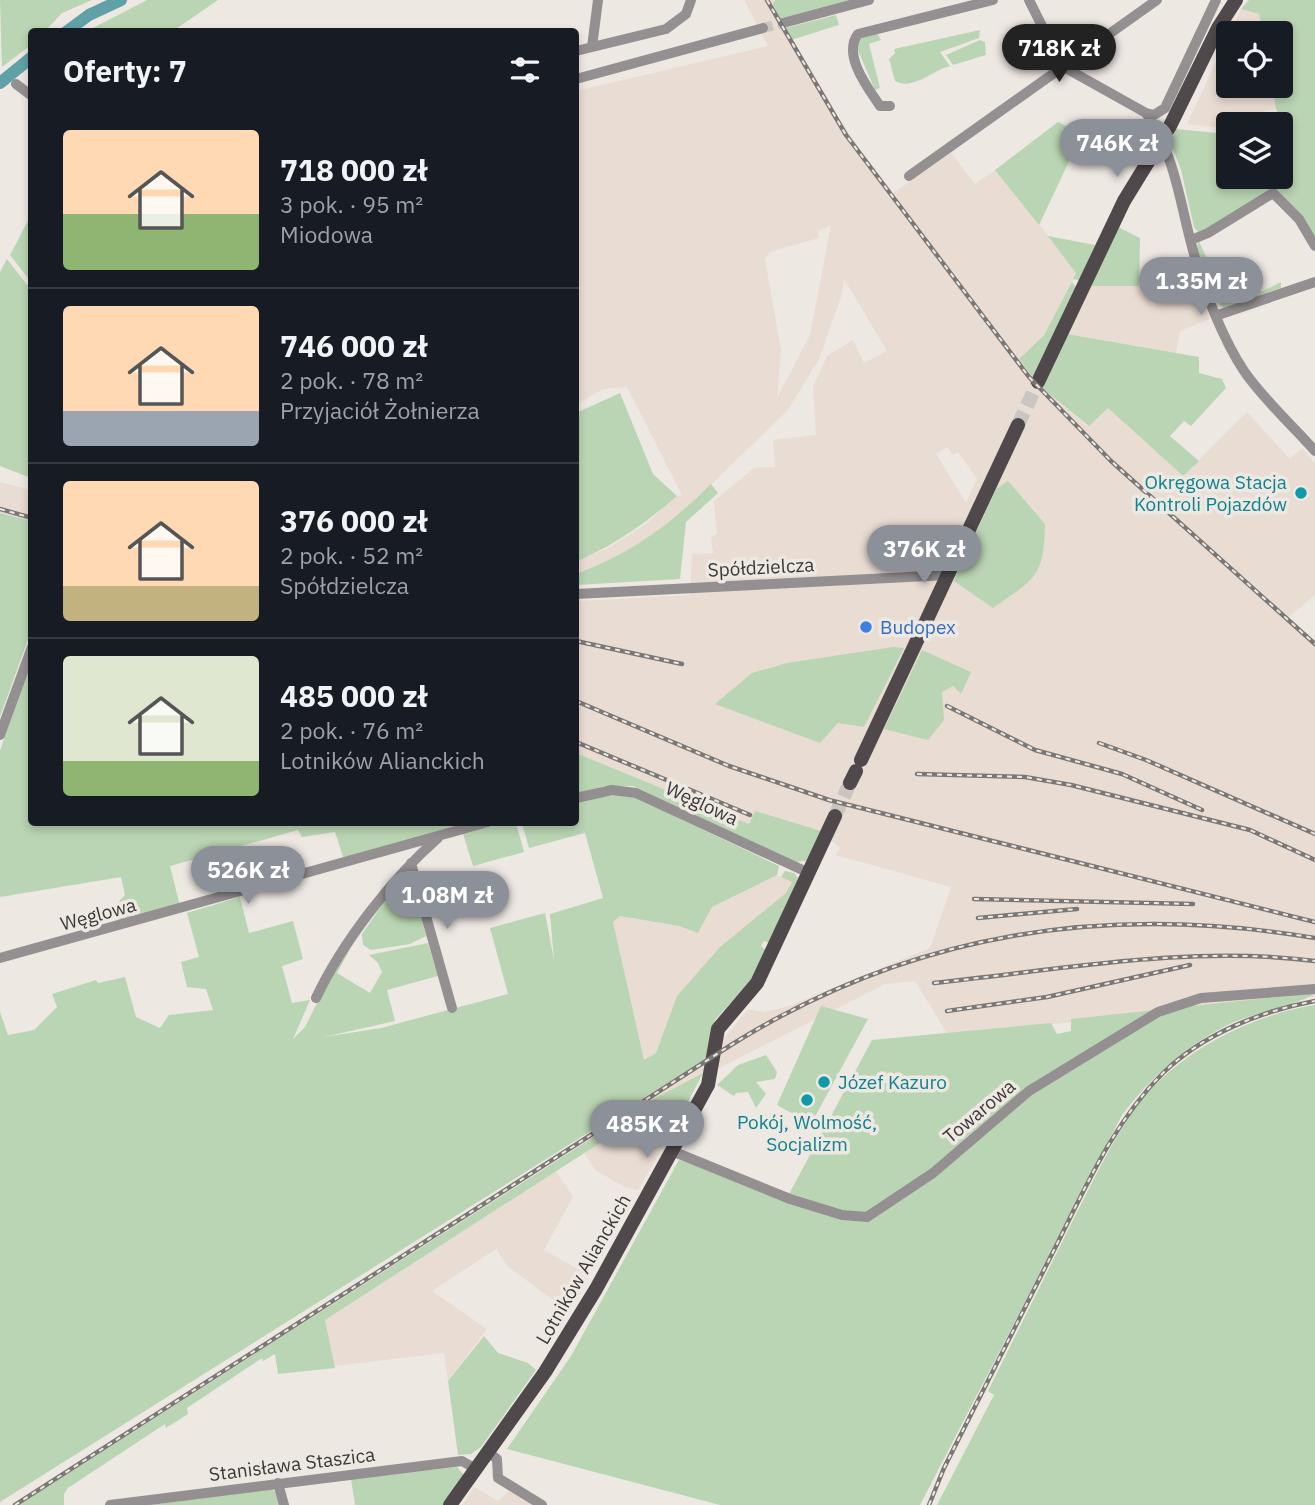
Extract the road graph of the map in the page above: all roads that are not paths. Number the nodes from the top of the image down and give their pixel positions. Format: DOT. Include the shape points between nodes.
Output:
graph roads {
  1 [pos="598,0"];
  2 [pos="691,0"];
  3 [pos="869,0"];
  4 [pos="993,0"];
  5 [pos="1029,0"];
  6 [pos="1157,0"];
  7 [pos="1216,0"];
  8 [pos="1236,0"];
  9 [pos="783,23"];
  10 [pos="763,28"];
  11 [pos="592,47"];
  12 [pos="579,50"];
  13 [pos="1062,66"];
  14 [pos="579,78"];
  15 [pos="16,84"];
  16 [pos="28,93"];
  17 [pos="890,106"];
  18 [pos="1146,113"];
  19 [pos="1161,139"];
  20 [pos="909,176"];
  21 [pos="1191,240"];
  22 [pos="1315,246"];
  23 [pos="1315,282"];
  24 [pos="1218,315"];
  25 [pos="1038,382"];
  26 [pos="1017,425"];
  27 [pos="1315,451"];
  28 [pos="947,575"];
  29 [pos="579,594"];
  30 [pos="28,658"];
  31 [pos="0,735"];
  32 [pos="856,771"];
  33 [pos="579,797"];
  34 [pos="835,816"];
  35 [pos="474,826"];
  36 [pos="440,836"];
  37 [pos="411,863"];
  38 [pos="809,873"];
  39 [pos="0,958"];
  40 [pos="1315,989"];
  41 [pos="316,998"];
  42 [pos="452,1008"];
  43 [pos="672,1151"];
  44 [pos="488,1452"];
  45 [pos="476,1469"];
  46 [pos="278,1483"];
  47 [pos="139,1503"];
  48 [pos="110,1505"];
  49 [pos="284,1505"];
  50 [pos="450,1505"];
  51 [pos="542,1505"];
  1 -- 11 [label="street"];
  2 -- 11 [label="street" via="686,14 666,29"];
  3 -- 9 [label="street"];
  4 -- 17 [label="street" via="858,34 852,51 860,73 880,106"];
  5 -- 13 [label="street"];
  6 -- 13 [label="street"];
  7 -- 18 [label="street" via="1165,108 1154,115"];
  8 -- 19 [label="main road"];
  10 -- 14 [label="street"];
  11 -- 12 [label="street"];
  13 -- 18 [label="street"];
  13 -- 20 [label="street"];
  15 -- 16 [label="street"];
  18 -- 19 [label="street"];
  19 -- 21 [label="street" via="1173,166"];
  19 -- 25 [label="main road" via="1124,201"];
  21 -- 22 [label="street" via="1273,193 1299,219"];
  21 -- 24 [label="street"];
  23 -- 24 [label="street"];
  24 -- 27 [label="street" via="1244,371"];
  26 -- 28 [label="main road"];
  28 -- 29 [label="street, Spółdzielcza"];
  28 -- 32 [label="main road"];
  30 -- 31 [label="street"];
  33 -- 38 [label="street, Węglowa" via="612,790 636,793"];
  34 -- 38 [label="main road, Lotników Alianckich"];
  35 -- 36 [label="street, Węglowa"];
  36 -- 37 [label="street"];
  36 -- 39 [label="street, Węglowa"];
  37 -- 41 [label="street" via="343,952"];
  37 -- 42 [label="street"];
  38 -- 43 [label="main road, Lotników Alianckich" via="757,983 719,1029 708,1085"];
  40 -- 43 [label="street, Towarowa" via="1201,998 1158,1012 1029,1091 933,1173 867,1217 842,1215 790,1199"];
  43 -- 44 [label="main road, Lotników Alianckich" via="578,1322"];
  44 -- 45 [label="main road, Lotników Alianckich"];
  44 -- 51 [label="street" via="496,1459 498,1478"];
  45 -- 46 [label="street, Stanisława Staszica" via="461,1461"];
  45 -- 50 [label="main road, Lotników Alianckich"];
  46 -- 47 [label="street, Stanisława Staszica"];
  46 -- 49 [label="street"];
  47 -- 48 [label="street, Stanisława Staszica"];
}
